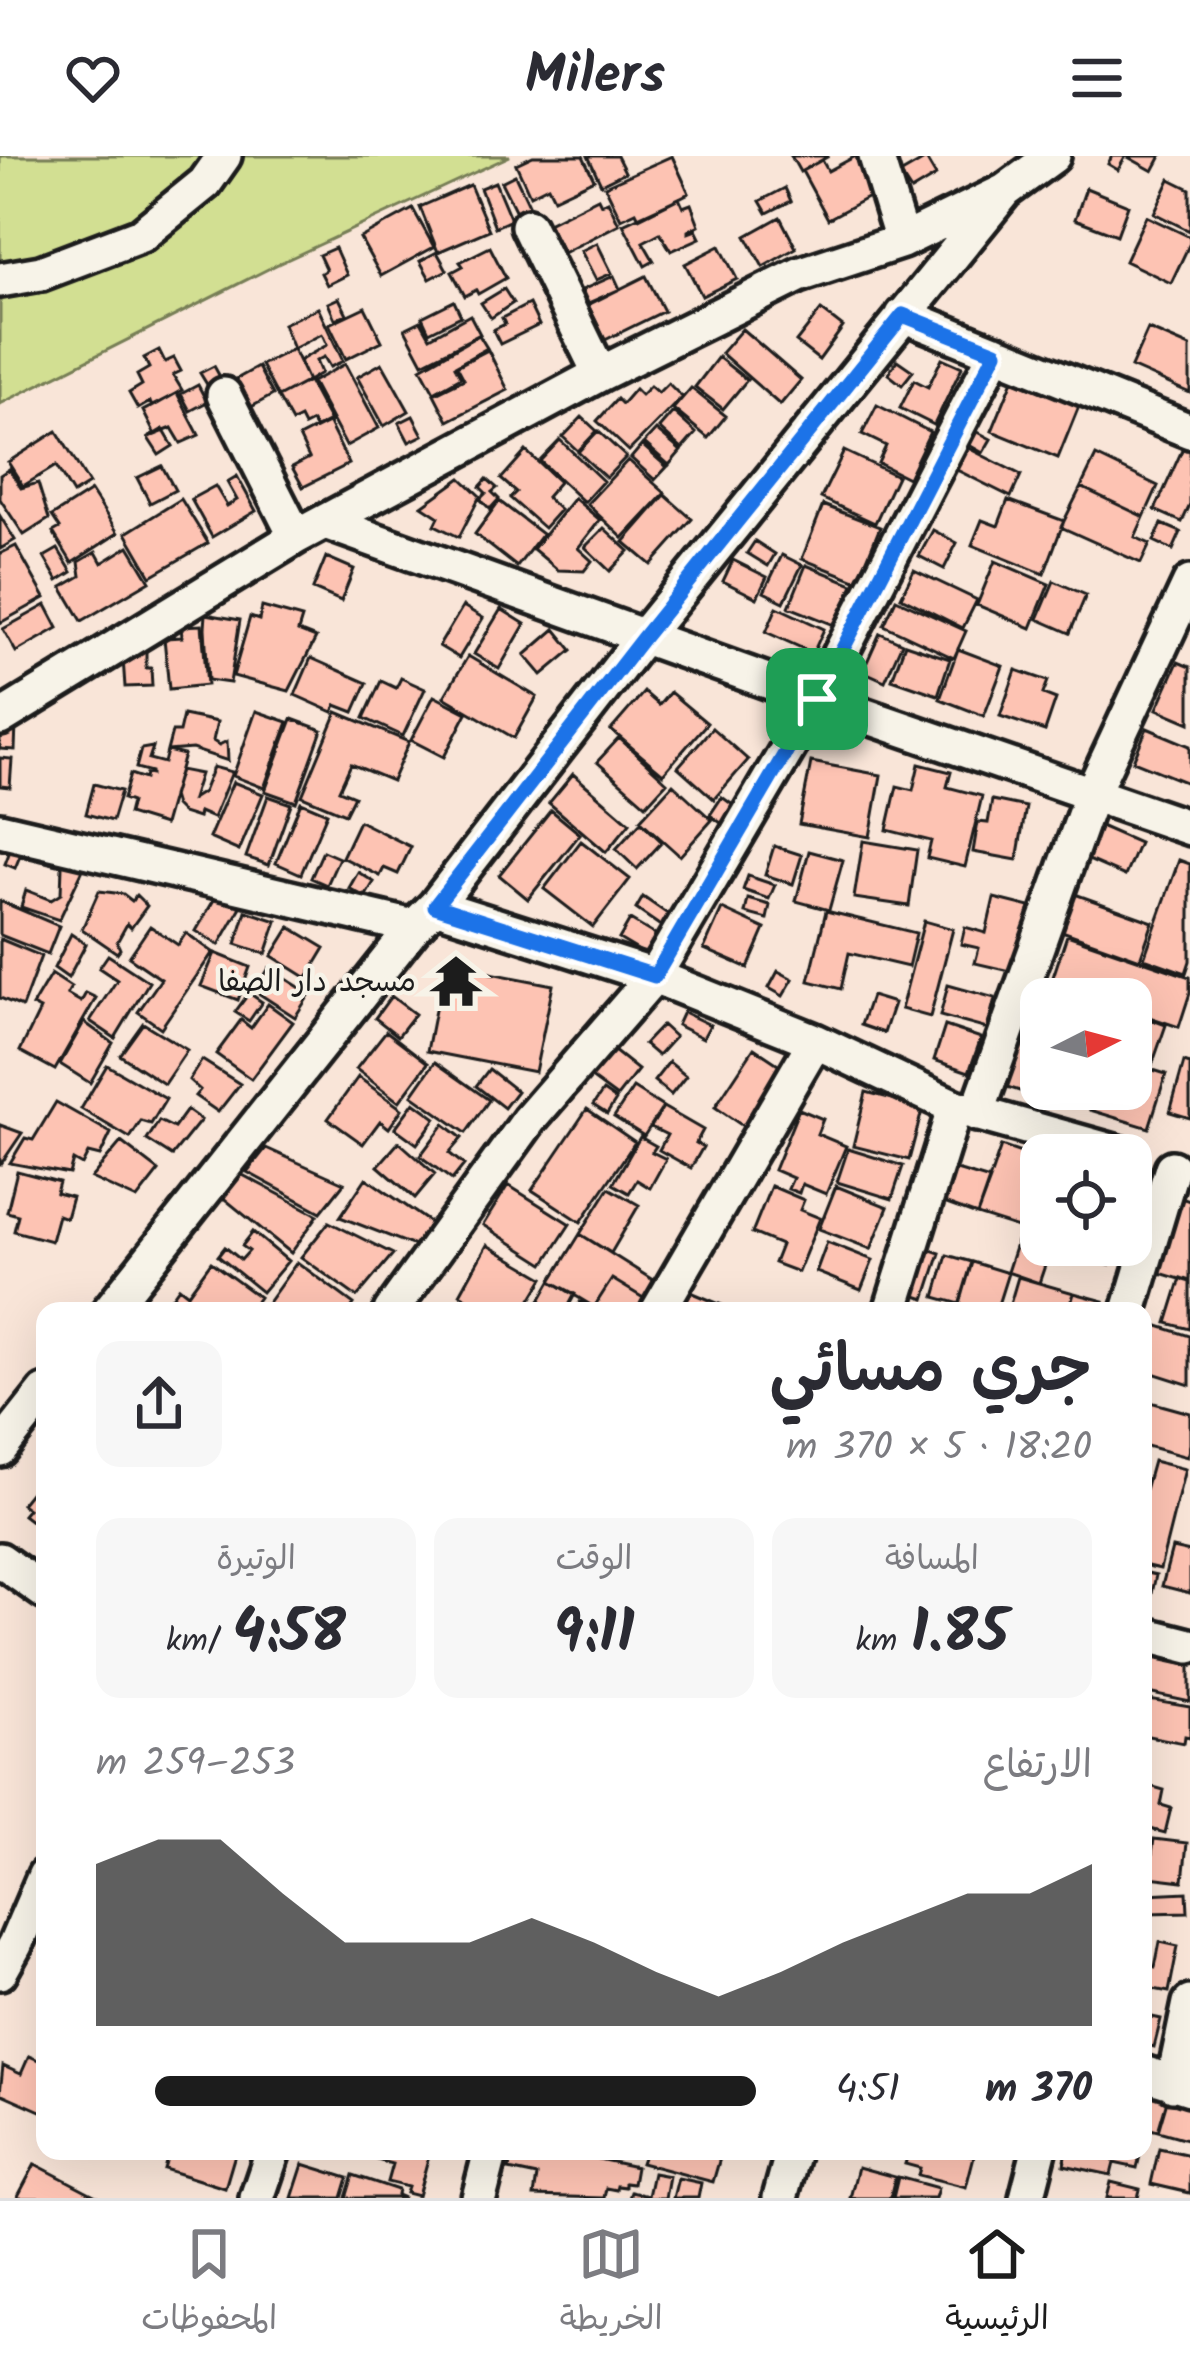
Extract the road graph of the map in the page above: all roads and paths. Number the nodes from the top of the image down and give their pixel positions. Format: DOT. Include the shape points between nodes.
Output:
graph roads {
  1 [pos="224,156"];
  2 [pos="876,156"];
  3 [pos="1053,156"];
  4 [pos="1005,191"];
  5 [pos="528,226"];
  6 [pos="902,241"];
  7 [pos="0,280"];
  8 [pos="903,315"];
  9 [pos="996,352"];
  10 [pos="600,374"];
  11 [pos="224,395"];
  12 [pos="1190,431"];
  13 [pos="310,529"];
  14 [pos="1190,583"];
  15 [pos="643,638"];
  16 [pos="817,699"];
  17 [pos="0,718"];
  18 [pos="1092,793"];
  19 [pos="1190,828"];
  20 [pos="0,830"];
  21 [pos="424,917"];
  22 [pos="655,976"];
  23 [pos="815,1041"];
  24 [pos="966,1110"];
  25 [pos="1051,1134"];
  26 [pos="1152,1163"];
  27 [pos="1181,1171"];
  28 [pos="116,1302"];
  29 [pos="398,1302"];
  30 [pos="663,1302"];
  31 [pos="894,1302"];
  32 [pos="1132,1302"];
  33 [pos="36,1403"];
  34 [pos="0,1448"];
  35 [pos="0,1560"];
  36 [pos="36,1586"];
  37 [pos="1152,1636"];
  38 [pos="1190,1646"];
  39 [pos="36,1892"];
  40 [pos="5,1951"];
  41 [pos="36,1960"];
  42 [pos="1190,2003"];
  43 [pos="1169,2082"];
  44 [pos="270,2160"];
  45 [pos="489,2160"];
  46 [pos="791,2160"];
  47 [pos="1037,2160"];
  48 [pos="256,2198"];
  49 [pos="478,2198"];
  50 [pos="780,2198"];
  51 [pos="1027,2198"];
  1 -- 7 [label="street" via="205,183 141,235"];
  2 -- 6 [label="street"];
  3 -- 4 [label="street"];
  4 -- 6 [label="street"];
  4 -- 8 [label="street"];
  5 -- 10 [label="street"];
  6 -- 10 [label="street" via="799,275"];
  8 -- 9 [label="street"];
  8 -- 15 [label="street"];
  9 -- 12 [label="street"];
  9 -- 16 [label="street"];
  10 -- 13 [label="street"];
  11 -- 13 [label="street"];
  13 -- 15 [label="street"];
  13 -- 17 [label="street"];
  14 -- 18 [label="street"];
  15 -- 16 [label="street"];
  15 -- 21 [label="street"];
  16 -- 18 [label="street"];
  16 -- 22 [label="street"];
  18 -- 19 [label="street"];
  18 -- 24 [label="street"];
  20 -- 21 [label="street"];
  21 -- 22 [label="street"];
  21 -- 28 [label="street"];
  22 -- 23 [label="street"];
  22 -- 29 [label="street" via="529,1120"];
  23 -- 24 [label="street"];
  23 -- 30 [label="street"];
  24 -- 25 [label="street"];
  24 -- 31 [label="street"];
  26 -- 27 [label="street"];
  27 -- 32 [label="street"];
  33 -- 34 [label="street"];
  35 -- 36 [label="street"];
  37 -- 38 [label="street"];
  39 -- 40 [label="street"];
  40 -- 41 [label="street"];
  42 -- 43 [label="street"];
  44 -- 48 [label="street"];
  45 -- 49 [label="street"];
  46 -- 50 [label="street"];
  47 -- 51 [label="street"];
}
